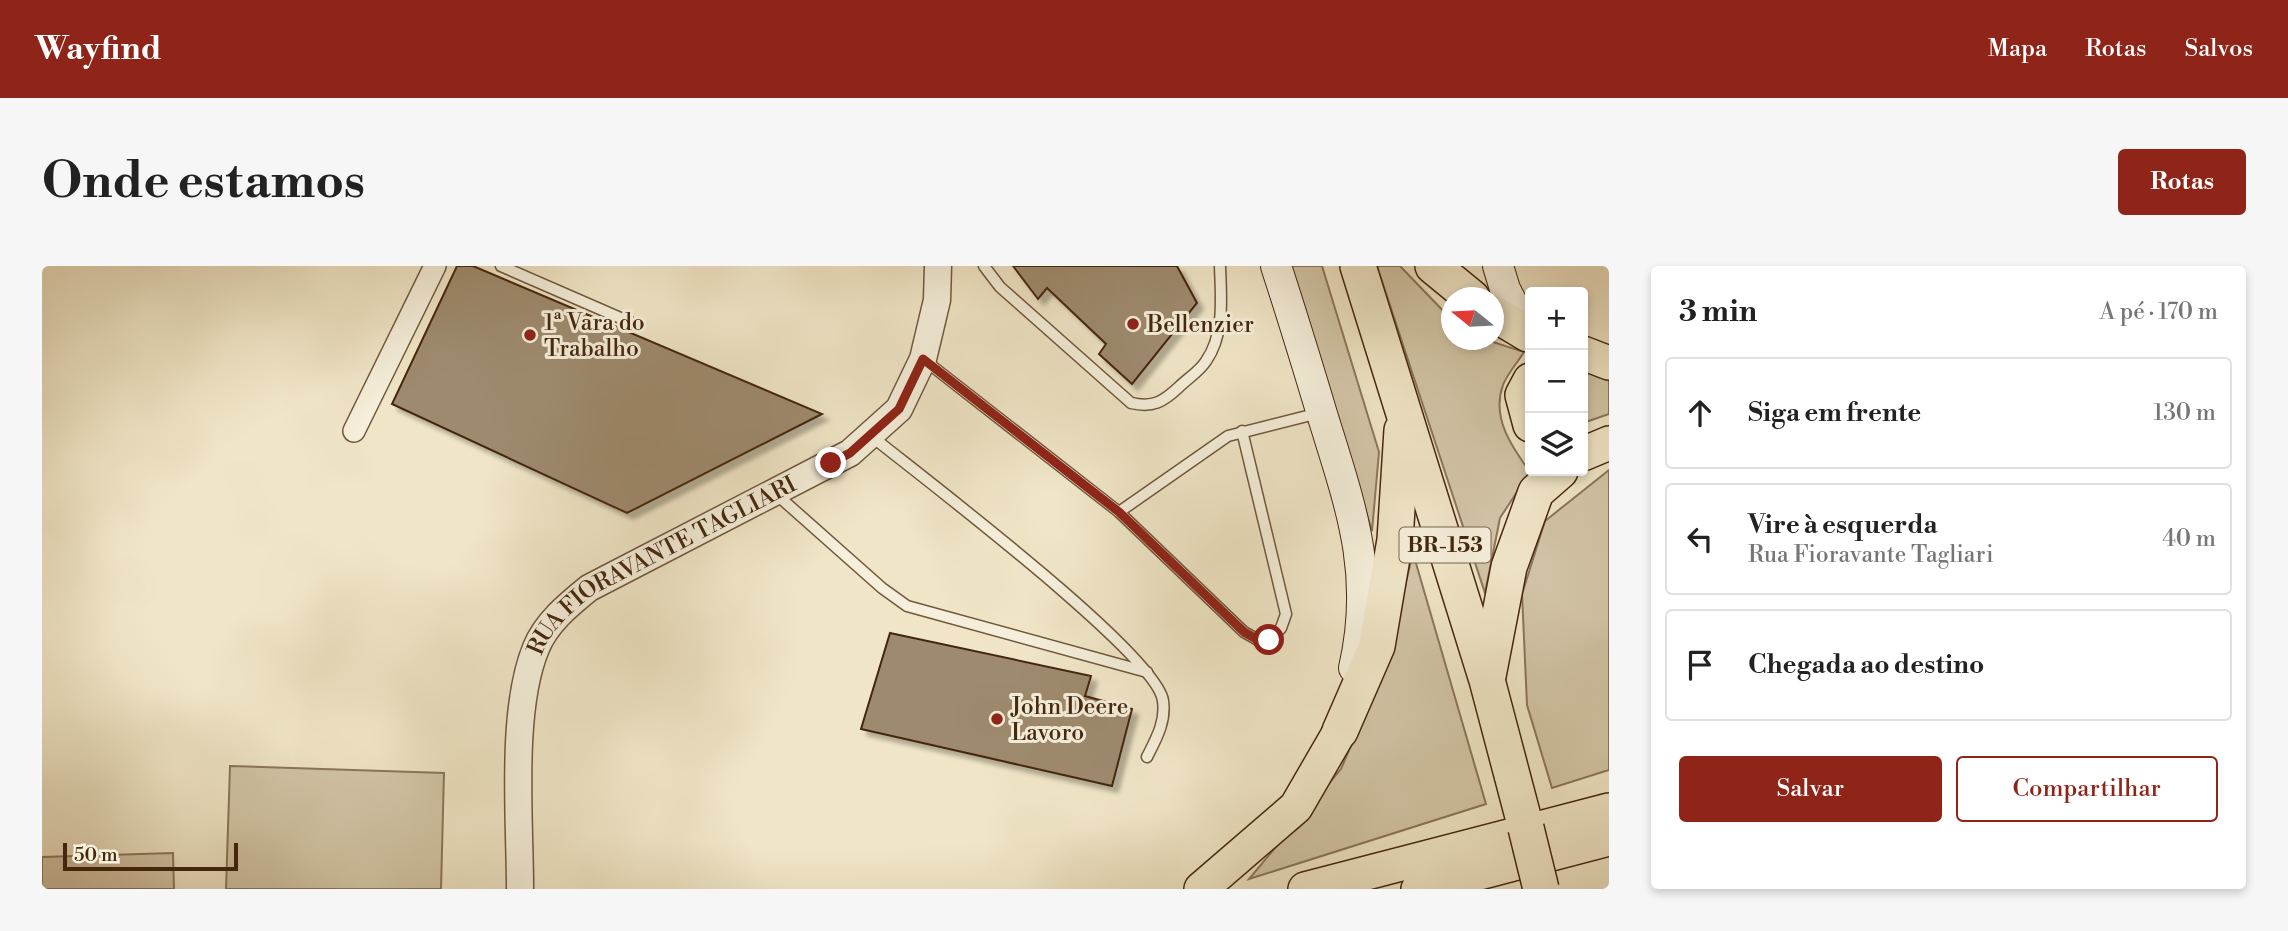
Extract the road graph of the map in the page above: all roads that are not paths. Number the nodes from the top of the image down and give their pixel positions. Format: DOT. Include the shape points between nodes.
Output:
graph roads {
  1 [pos="435,266"];
  2 [pos="501,266"];
  3 [pos="938,266"];
  4 [pos="984,266"];
  5 [pos="1220,266"];
  6 [pos="1276,266"];
  7 [pos="1433,266"];
  8 [pos="1498,266"];
  9 [pos="1358,270"];
  10 [pos="1459,287"];
  11 [pos="1504,320"];
  12 [pos="632,323"];
  13 [pos="1525,327"];
  14 [pos="1525,333"];
  15 [pos="923,359"];
  16 [pos="1525,389"];
  17 [pos="1525,406"];
  18 [pos="1403,410"];
  19 [pos="1322,413"];
  20 [pos="354,431"];
  21 [pos="1242,431"];
  22 [pos="870,435"];
  23 [pos="1609,443"];
  24 [pos="1588,452"];
  25 [pos="1554,476"];
  26 [pos="774,492"];
  27 [pos="1119,512"];
  28 [pos="1149,673"];
  29 [pos="1487,680"];
  30 [pos="1340,731"];
  31 [pos="1147,757"];
  32 [pos="1609,810"];
  33 [pos="1609,839"];
  34 [pos="520,889"];
  35 [pos="1201,889"];
  36 [pos="1305,889"];
  37 [pos="1418,889"];
  38 [pos="1541,889"];
  1 -- 20 [label="street"];
  2 -- 12 [label="lane"];
  3 -- 15 [label="street, RUA FIORAVANTE TAGLIARI" via="937,300"];
  4 -- 5 [label="lane" via="1000,288 1131,403 1148,407 1164,401 1206,361 1222,310"];
  6 -- 19 [label="main road"];
  7 -- 10 [label="highway"];
  8 -- 13 [label="main road"];
  9 -- 18 [label="highway, BR-153"];
  11 -- 14 [label="highway"];
  15 -- 22 [label="street, RUA FIORAVANTE TAGLIARI" via="899,409"];
  15 -- 27 [label="lane"];
  16 -- 17 [label="main road"];
  18 -- 29 [label="highway, BR-153"];
  18 -- 30 [label="highway" via="1395,540 1377,646"];
  19 -- 21 [label="lane"];
  19 -- 30 [label="main road" via="1350,500 1364,571 1362,634"];
  21 -- 27 [label="lane" via="1213,444"];
  21 -- 27 [label="lane" via="1286,614 1269,640 1244,632"];
  22 -- 26 [label="street, RUA FIORAVANTE TAGLIARI" via="850,453"];
  22 -- 28 [label="lane" via="1112,632"];
  23 -- 24 [label="main road"];
  25 -- 29 [label="highway" via="1536,492 1509,567"];
  26 -- 28 [label="lane" via="907,606"];
  26 -- 34 [label="street, RUA FIORAVANTE TAGLIARI" via="589,588 558,614 536,646 522,692"];
  28 -- 31 [label="lane" via="1163,699 1162,725"];
  29 -- 38 [label="highway, BR-153, bridge"];
  30 -- 35 [label="main road" via="1296,807"];
  32 -- 36 [label="main road"];
  33 -- 37 [label="main road"];
}
